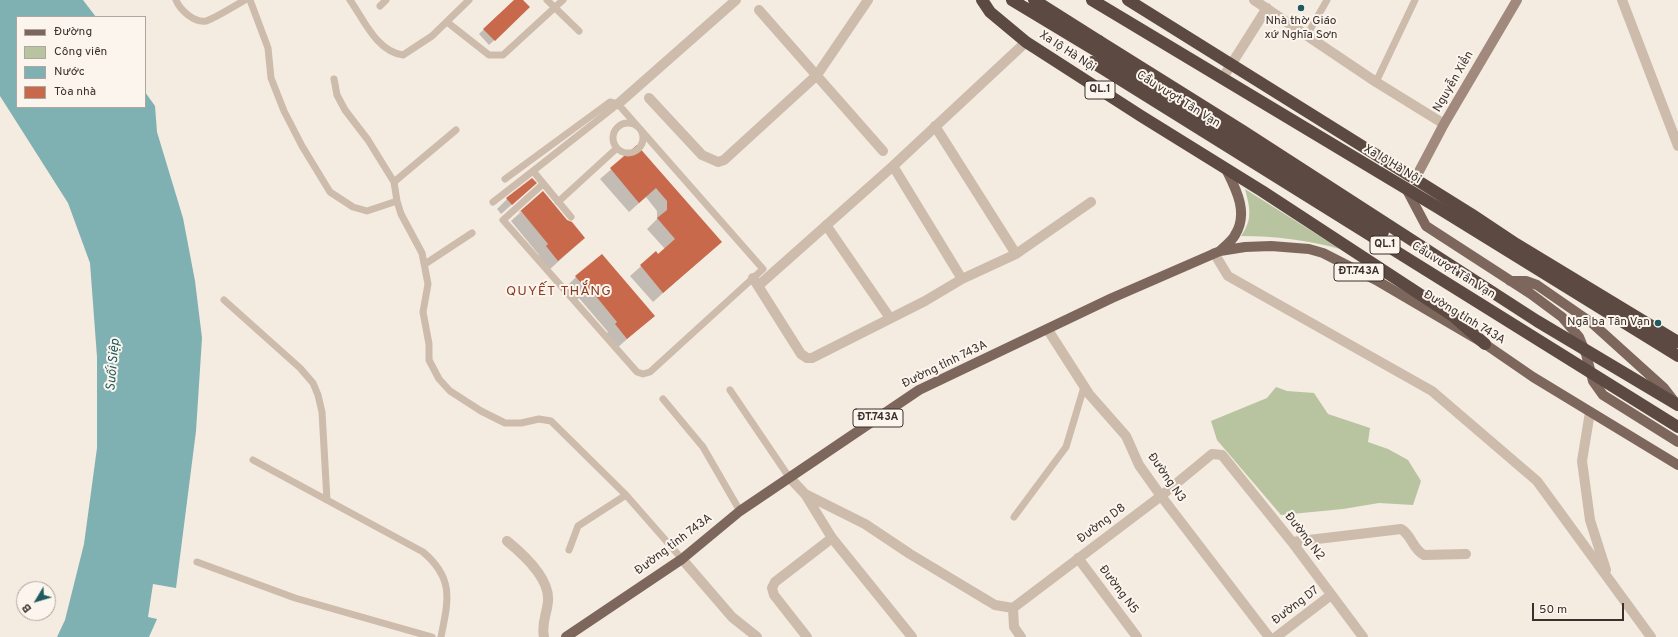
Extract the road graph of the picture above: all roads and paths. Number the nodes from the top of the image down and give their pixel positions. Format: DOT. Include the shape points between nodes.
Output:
graph roads {
  1 [pos="176,0"];
  2 [pos="245,0"];
  3 [pos="250,0"];
  4 [pos="350,0"];
  5 [pos="386,0"];
  6 [pos="470,0"];
  7 [pos="547,0"];
  8 [pos="563,0"];
  9 [pos="736,0"];
  10 [pos="868,0"];
  11 [pos="982,0"];
  12 [pos="1012,0"];
  13 [pos="1034,0"];
  14 [pos="1092,0"];
  15 [pos="1128,0"];
  16 [pos="1254,0"];
  17 [pos="1326,0"];
  18 [pos="1415,0"];
  19 [pos="1517,0"];
  20 [pos="1622,0"];
  21 [pos="380,6"];
  22 [pos="554,8"];
  23 [pos="1267,8"];
  24 [pos="759,10"];
  25 [pos="447,22"];
  26 [pos="579,30"];
  27 [pos="1307,35"];
  28 [pos="1026,42"];
  29 [pos="1096,58"];
  30 [pos="1230,65"];
  31 [pos="817,75"];
  32 [pos="1222,79"];
  33 [pos="334,80"];
  34 [pos="1376,82"];
  35 [pos="649,98"];
  36 [pos="618,104"];
  37 [pos="1444,124"];
  38 [pos="935,126"];
  39 [pos="640,129"];
  40 [pos="456,130"];
  41 [pos="1678,146"];
  42 [pos="617,148"];
  43 [pos="883,151"];
  44 [pos="893,166"];
  45 [pos="1226,169"];
  46 [pos="533,171"];
  47 [pos="505,179"];
  48 [pos="1415,179"];
  49 [pos="394,182"];
  50 [pos="543,184"];
  51 [pos="1408,192"];
  52 [pos="397,201"];
  53 [pos="493,202"];
  54 [pos="558,202"];
  55 [pos="1091,202"];
  56 [pos="571,217"];
  57 [pos="826,225"];
  58 [pos="472,233"];
  59 [pos="1217,252"];
  60 [pos="1016,254"];
  61 [pos="425,264"];
  62 [pos="962,279"];
  63 [pos="1510,281"];
  64 [pos="755,282"];
  65 [pos="224,300"];
  66 [pos="890,318"];
  67 [pos="1048,330"];
  68 [pos="1678,342"];
  69 [pos="1485,344"];
  70 [pos="1678,356"];
  71 [pos="1084,387"];
  72 [pos="730,390"];
  73 [pos="663,400"];
  74 [pos="1678,405"];
  75 [pos="1590,412"];
  76 [pos="1678,417"];
  77 [pos="1678,427"];
  78 [pos="1678,442"];
  79 [pos="1222,455"];
  80 [pos="253,460"];
  81 [pos="1678,465"];
  82 [pos="789,477"];
  83 [pos="805,494"];
  84 [pos="626,495"];
  85 [pos="1161,496"];
  86 [pos="326,500"];
  87 [pos="740,511"];
  88 [pos="1014,517"];
  89 [pos="832,538"];
  90 [pos="507,541"];
  91 [pos="1292,542"];
  92 [pos="569,550"];
  93 [pos="1466,554"];
  94 [pos="1078,558"];
  95 [pos="682,559"];
  96 [pos="197,562"];
  97 [pos="1608,578"];
  98 [pos="1332,595"];
  99 [pos="1013,608"];
  100 [pos="432,637"];
  101 [pos="441,637"];
  102 [pos="544,637"];
  103 [pos="566,637"];
  104 [pos="757,637"];
  105 [pos="807,637"];
  106 [pos="912,637"];
  107 [pos="1021,637"];
  108 [pos="1137,637"];
  109 [pos="1269,637"];
  110 [pos="1276,637"];
  111 [pos="1363,637"];
  112 [pos="1652,637"];
  1 -- 2 [label="lane" via="188,15 205,21"];
  3 -- 52 [label="lane" via="268,48 271,78 284,111 330,192 353,207 367,210"];
  4 -- 25 [label="lane" via="380,45 397,55 412,51"];
  5 -- 21 [label="lane"];
  6 -- 25 [label="lane"];
  7 -- 22 [label="lane"];
  8 -- 22 [label="lane"];
  9 -- 36 [label="street"];
  10 -- 31 [label="street"];
  11 -- 28 [label="highway, Xa lộ Hà Nội / QL.1" via="990,12"];
  12 -- 29 [label="highway, Xa lộ Hà Nội / QL.1" via="1069,35"];
  13 -- 74 [label="highway, Cầu vượt Tân Vạn / QL.1, bridge" via="1243,131 1537,321"];
  14 -- 32 [label="highway, Xa lộ Hà Nội"];
  15 -- 30 [label="highway, Xa lộ Hà Nội"];
  16 -- 23 [label="street"];
  17 -- 27 [label="lane"];
  18 -- 34 [label="lane"];
  19 -- 37 [label="main road, Nguyễn Xiển"];
  20 -- 41 [label="street"];
  22 -- 25 [label="lane" via="503,55 496,56 489,55"];
  22 -- 26 [label="lane"];
  23 -- 27 [label="street"];
  23 -- 30 [label="street"];
  24 -- 31 [label="street"];
  27 -- 34 [label="street"];
  28 -- 38 [label="street"];
  28 -- 45 [label="highway, Xa lộ Hà Nội / QL.1"];
  29 -- 76 [label="highway, Cầu vượt Tân Vạn / QL.1, bridge"];
  29 -- 77 [label="highway, Cầu vượt Tân Vạn / QL.1, bridge" via="1266,172"];
  30 -- 32 [label="street"];
  30 -- 48 [label="highway, Xa lộ Hà Nội"];
  31 -- 35 [label="street" via="724,160 718,162 702,155"];
  31 -- 43 [label="street"];
  32 -- 51 [label="highway, Xa lộ Hà Nội"];
  33 -- 49 [label="lane" via="345,110 368,140"];
  34 -- 37 [label="street"];
  36 -- 39 [label="lane"];
  36 -- 46 [label="lane"];
  36 -- 47 [label="lane" via="610,102"];
  37 -- 48 [label="main road, Nguyễn Xiển"];
  38 -- 44 [label="street"];
  38 -- 60 [label="street"];
  39 -- 42 [label="lane" via="643,138 640,148 626,153"];
  39 -- 42 [label="lane" via="632,123 618,126 613,134"];
  39 -- 64 [label="lane" via="763,269"];
  40 -- 49 [label="lane"];
  42 -- 54 [label="lane"];
  44 -- 57 [label="street"];
  44 -- 62 [label="street"];
  45 -- 59 [label="main road, Đường tỉnh 743A / ĐT.743A" via="1239,196 1241,218 1235,235"];
  45 -- 69 [label="highway, QL.1" via="1453,316"];
  46 -- 50 [label="lane"];
  46 -- 53 [label="lane"];
  48 -- 51 [label="highway"];
  48 -- 68 [label="highway, Xa lộ Hà Nội" via="1516,244"];
  49 -- 52 [label="lane"];
  50 -- 54 [label="lane"];
  50 -- 64 [label="lane" via="503,220 636,372 650,372"];
  51 -- 63 [label="main road" via="1426,226"];
  51 -- 70 [label="highway, Xa lộ Hà Nội" via="1437,207"];
  52 -- 61 [label="lane"];
  54 -- 56 [label="lane"];
  55 -- 60 [label="street"];
  57 -- 64 [label="street"];
  57 -- 66 [label="street"];
  58 -- 61 [label="lane"];
  59 -- 67 [label="main road, Đường tỉnh 743A / ĐT.743A" via="1112,298"];
  59 -- 69 [label="main road, Đường tỉnh 743A / ĐT.743A" via="1271,246 1309,249 1323,253 1376,280"];
  59 -- 97 [label="street" via="1228,276 1432,391 1537,481"];
  60 -- 62 [label="street"];
  61 -- 84 [label="lane" via="428,284 423,312 429,360 450,391 481,412 505,423 539,419 551,421"];
  62 -- 66 [label="street"];
  63 -- 74 [label="main road" via="1526,281 1538,285 1592,323 1664,388"];
  63 -- 78 [label="main road" via="1562,317 1579,337 1593,381 1603,395"];
  64 -- 66 [label="street" via="801,354 807,358 812,358"];
  65 -- 86 [label="lane" via="300,368 313,383 322,412"];
  67 -- 71 [label="street, Đường N3"];
  67 -- 82 [label="main road, Đường tỉnh 743A / ĐT.743A" via="919,390"];
  69 -- 75 [label="main road, Đường tỉnh 743A / ĐT.743A"];
  71 -- 85 [label="street, Đường N3" via="1126,436 1139,465"];
  71 -- 88 [label="lane" via="1066,447"];
  72 -- 82 [label="lane"];
  73 -- 87 [label="lane" via="703,447"];
  75 -- 81 [label="main road, Đường tỉnh 743A / ĐT.743A"];
  75 -- 97 [label="street" via="1582,461 1590,520"];
  79 -- 85 [label="street, Đường D8" via="1212,454"];
  79 -- 91 [label="street, Đường N2"];
  80 -- 86 [label="lane"];
  82 -- 83 [label="street"];
  82 -- 87 [label="main road, Đường tỉnh 743A / ĐT.743A"];
  83 -- 89 [label="street"];
  83 -- 99 [label="street" via="865,524 995,605"];
  84 -- 92 [label="lane" via="578,526"];
  84 -- 95 [label="lane"];
  85 -- 94 [label="street, Đường D8"];
  85 -- 109 [label="street, Đường N3"];
  86 -- 101 [label="lane" via="423,552 436,563 448,600"];
  87 -- 95 [label="main road, Đường tỉnh 743A / ĐT.743A"];
  89 -- 105 [label="street" via="775,582 772,588 774,595"];
  89 -- 106 [label="street"];
  90 -- 102 [label="street" via="528,558 544,583 549,599 543,620"];
  91 -- 93 [label="street" via="1401,529 1407,532 1418,552 1424,555"];
  91 -- 98 [label="street, Đường N2"];
  94 -- 99 [label="street, Đường D8"];
  94 -- 108 [label="street, Đường N5"];
  95 -- 103 [label="main road, Đường tỉnh 743A / ĐT.743A"];
  95 -- 104 [label="street" via="732,617"];
  96 -- 100 [label="lane" via="295,598"];
  97 -- 112 [label="street"];
  98 -- 110 [label="street, Đường D7"];
  98 -- 111 [label="street, Đường N2"];
  99 -- 107 [label="street" via="1014,627"];
}
